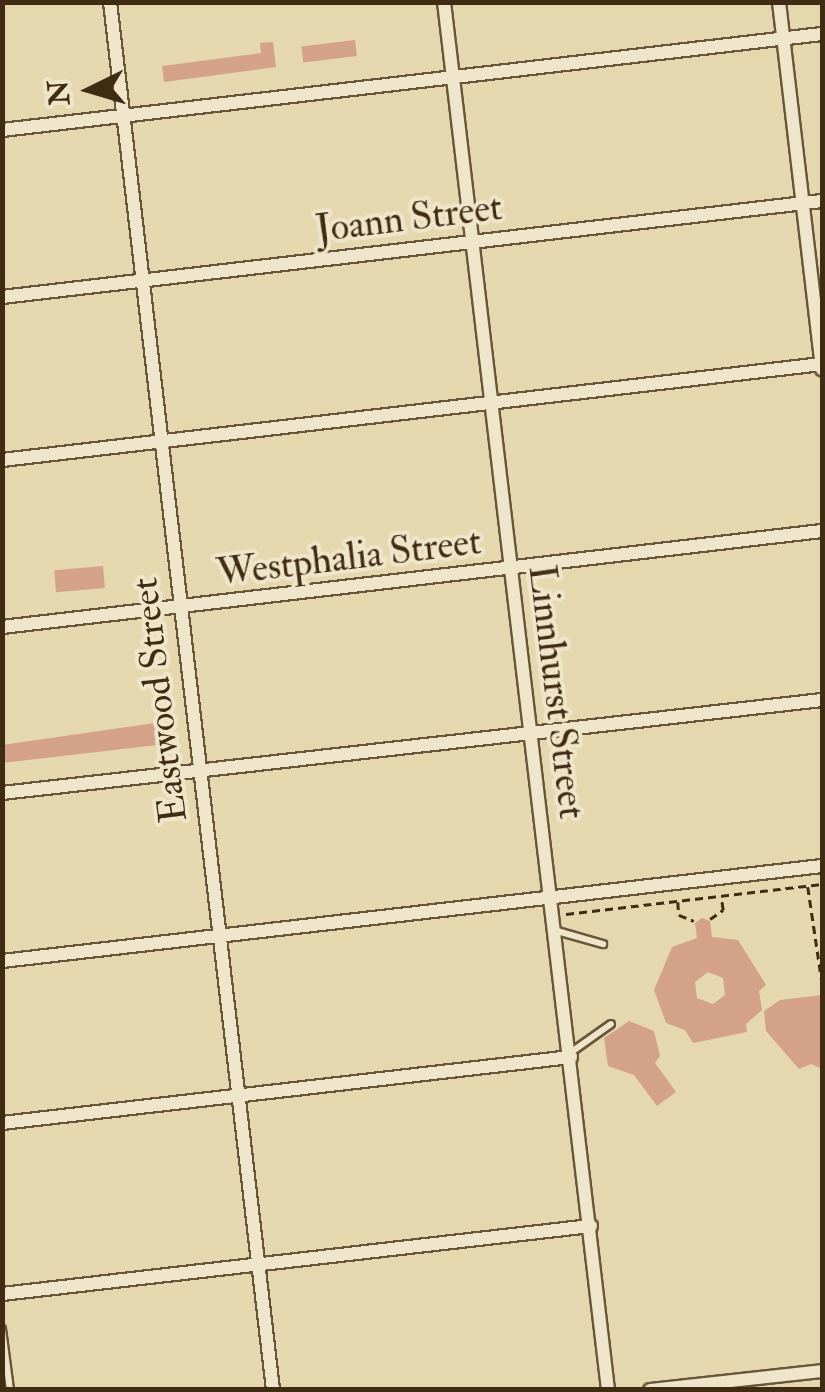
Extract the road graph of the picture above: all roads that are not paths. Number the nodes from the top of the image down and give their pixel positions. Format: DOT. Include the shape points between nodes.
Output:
graph roads {
  1 [pos="110,2"];
  2 [pos="444,2"];
  3 [pos="779,2"];
  4 [pos="822,34"];
  5 [pos="783,39"];
  6 [pos="452,77"];
  7 [pos="122,117"];
  8 [pos="2,130"];
  9 [pos="822,201"];
  10 [pos="803,203"];
  11 [pos="472,241"];
  12 [pos="142,281"];
  13 [pos="2,297"];
  14 [pos="822,367"];
  15 [pos="491,402"];
  16 [pos="160,442"];
  17 [pos="2,460"];
  18 [pos="822,531"];
  19 [pos="510,568"];
  20 [pos="179,610"];
  21 [pos="2,627"];
  22 [pos="822,700"];
  23 [pos="530,731"];
  24 [pos="198,770"];
  25 [pos="2,793"];
  26 [pos="822,866"];
  27 [pos="551,897"];
  28 [pos="555,930"];
  29 [pos="219,936"];
  30 [pos="603,944"];
  31 [pos="2,961"];
  32 [pos="611,1024"];
  33 [pos="571,1055"];
  34 [pos="239,1096"];
  35 [pos="2,1123"];
  36 [pos="591,1226"];
  37 [pos="259,1264"];
  38 [pos="2,1294"];
  39 [pos="2,1329"];
  40 [pos="822,1371"];
  41 [pos="10,1390"];
  42 [pos="273,1390"];
  43 [pos="608,1390"];
  44 [pos="650,1390"];
  1 -- 7 [label="street, Eastwood Street"];
  2 -- 6 [label="street, Linnhurst Street"];
  3 -- 5 [label="street"];
  4 -- 5 [label="street"];
  5 -- 6 [label="street"];
  5 -- 10 [label="street"];
  6 -- 7 [label="street"];
  6 -- 11 [label="street, Linnhurst Street"];
  7 -- 8 [label="street"];
  7 -- 12 [label="street, Eastwood Street"];
  9 -- 10 [label="street, Joann Street"];
  10 -- 11 [label="street, Joann Street"];
  10 -- 14 [label="street"];
  11 -- 12 [label="street, Joann Street"];
  11 -- 15 [label="street, Linnhurst Street"];
  12 -- 13 [label="street, Joann Street"];
  12 -- 16 [label="street, Eastwood Street"];
  14 -- 15 [label="street"];
  15 -- 16 [label="street"];
  15 -- 19 [label="street, Linnhurst Street"];
  16 -- 17 [label="street"];
  16 -- 20 [label="street, Eastwood Street"];
  18 -- 19 [label="street, Westphalia Street"];
  19 -- 20 [label="street, Westphalia Street"];
  19 -- 23 [label="street, Linnhurst Street"];
  20 -- 21 [label="street, Westphalia Street"];
  20 -- 24 [label="street, Eastwood Street"];
  22 -- 23 [label="street"];
  23 -- 24 [label="street"];
  23 -- 27 [label="street, Linnhurst Street"];
  24 -- 25 [label="street"];
  24 -- 29 [label="street, Eastwood Street"];
  26 -- 27 [label="street"];
  27 -- 28 [label="street, Linnhurst Street"];
  27 -- 29 [label="street"];
  28 -- 30 [label="lane"];
  28 -- 33 [label="street, Linnhurst Street"];
  29 -- 31 [label="street"];
  29 -- 34 [label="street, Eastwood Street"];
  32 -- 33 [label="lane"];
  33 -- 34 [label="street"];
  33 -- 36 [label="street, Linnhurst Street"];
  34 -- 35 [label="street"];
  34 -- 37 [label="street, Eastwood Street"];
  36 -- 37 [label="street"];
  36 -- 43 [label="street, Linnhurst Street"];
  37 -- 38 [label="street"];
  37 -- 42 [label="street, Eastwood Street"];
  39 -- 41 [label="lane"];
  40 -- 44 [label="street"];
}
